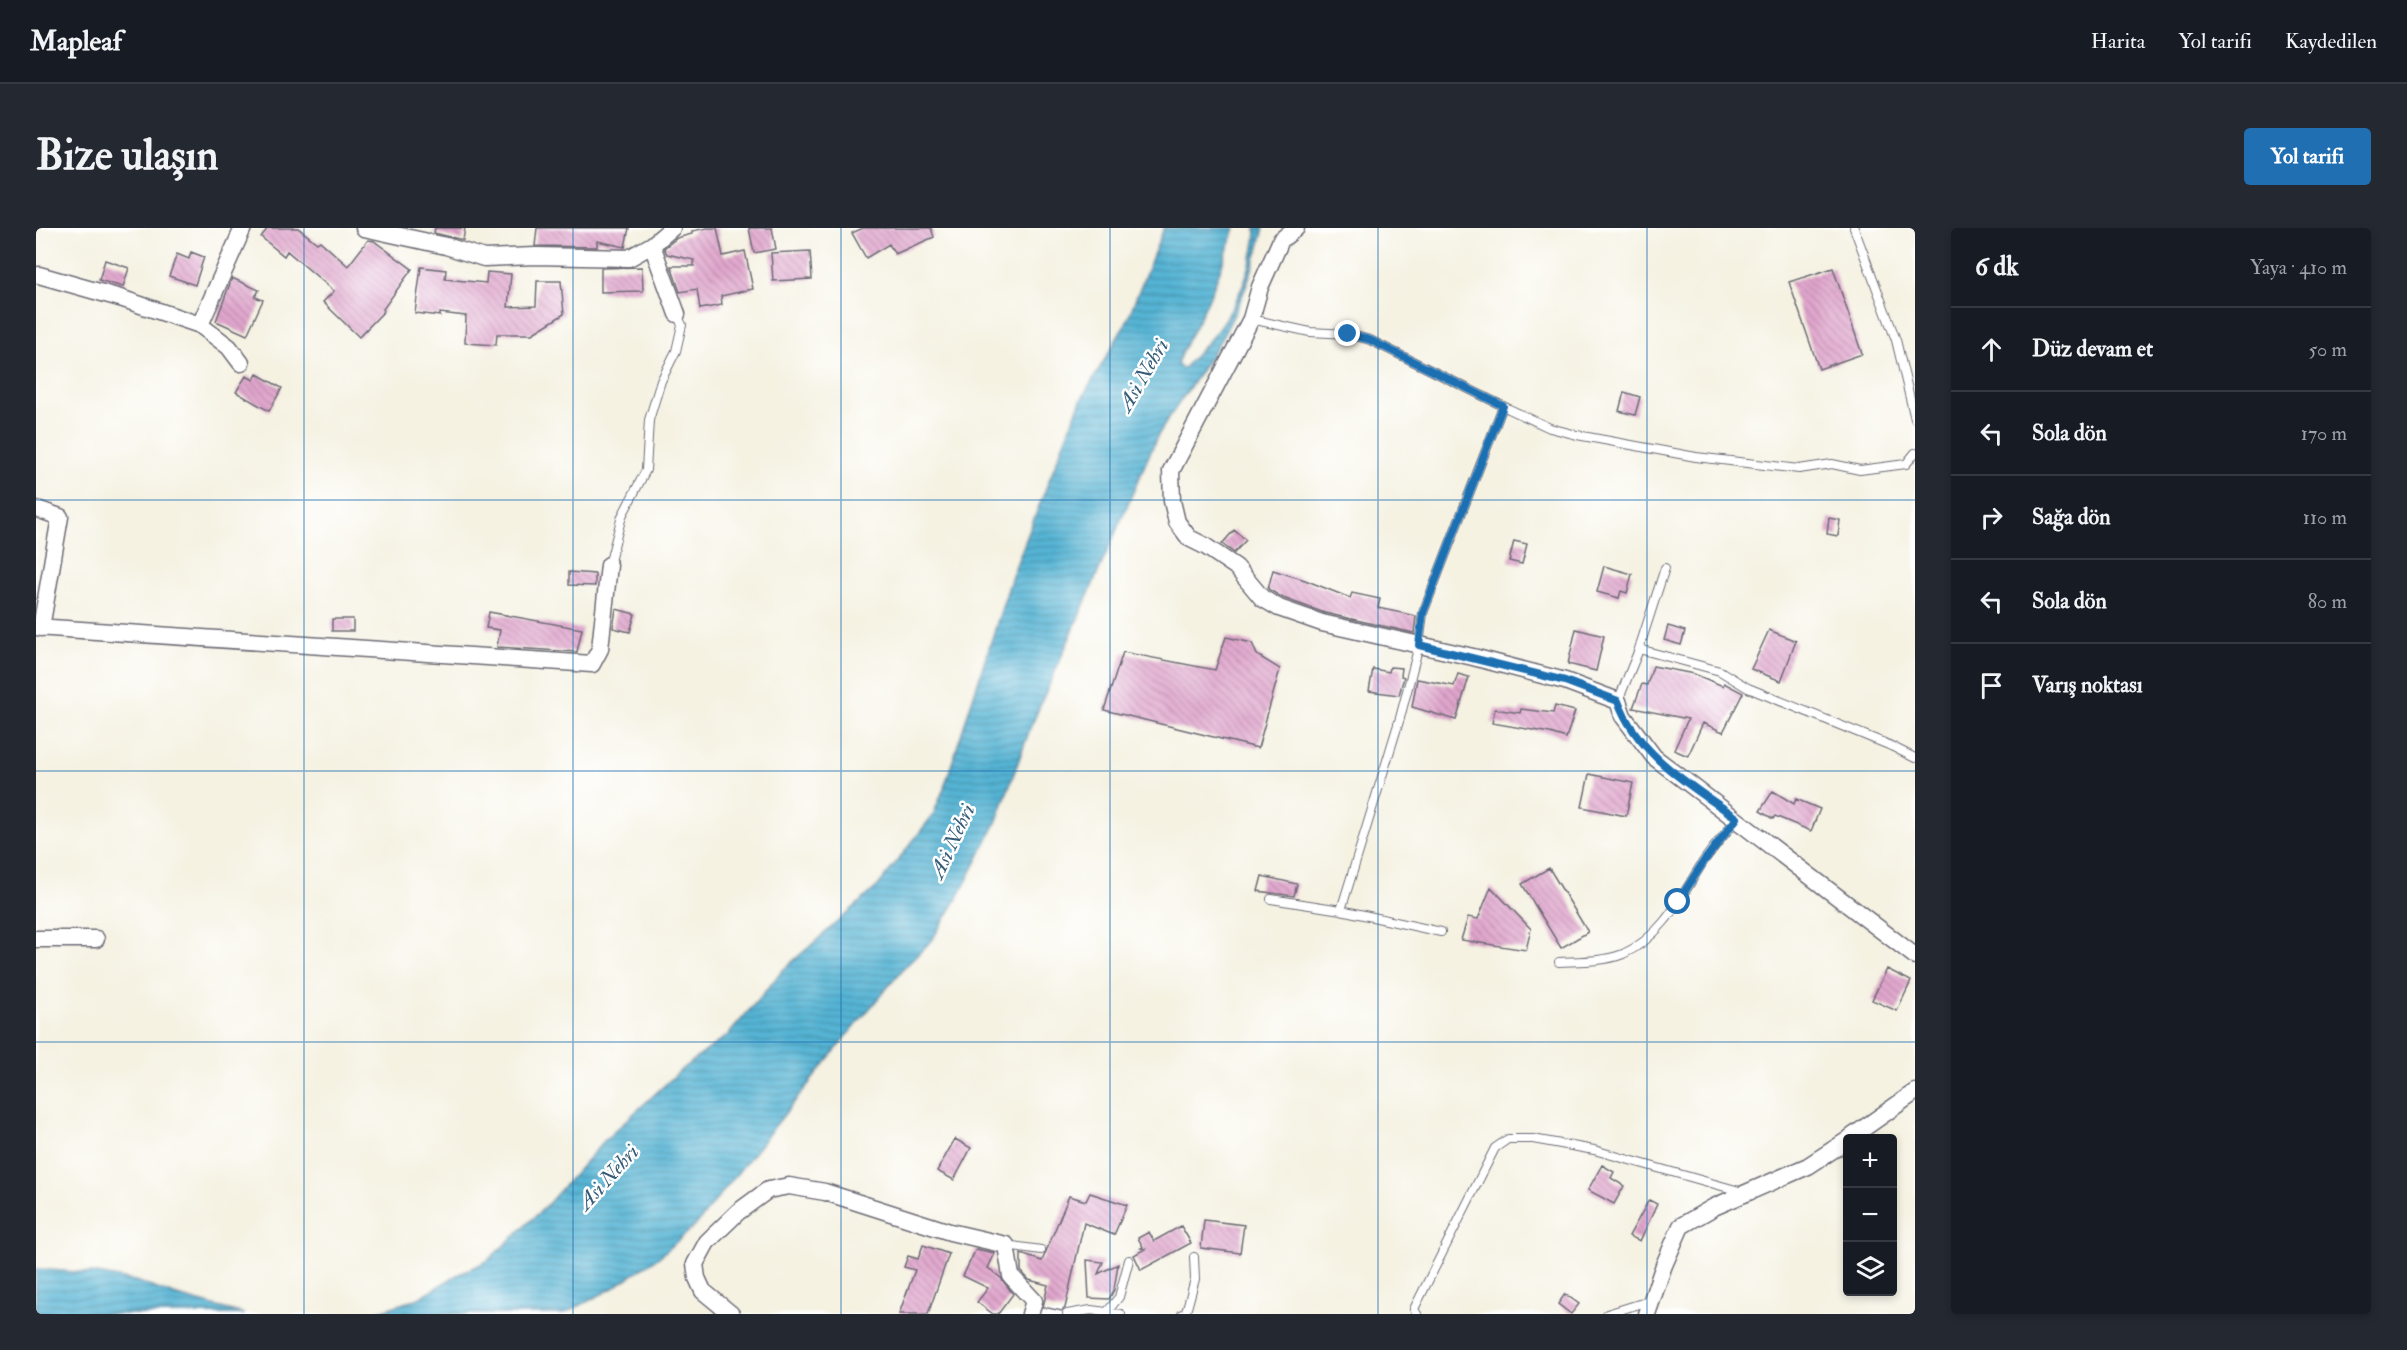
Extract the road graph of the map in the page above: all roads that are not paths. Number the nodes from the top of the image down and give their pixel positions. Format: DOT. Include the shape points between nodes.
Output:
graph roads {
  1 [pos="243,228"];
  2 [pos="364,228"];
  3 [pos="672,228"];
  4 [pos="1296,228"];
  5 [pos="1854,228"];
  6 [pos="652,245"];
  7 [pos="39,275"];
  8 [pos="677,315"];
  9 [pos="1251,319"];
  10 [pos="200,325"];
  11 [pos="241,363"];
  12 [pos="1503,406"];
  13 [pos="1915,419"];
  14 [pos="1915,453"];
  15 [pos="37,509"];
  16 [pos="609,566"];
  17 [pos="1665,568"];
  18 [pos="38,628"];
  19 [pos="1419,645"];
  20 [pos="1639,649"];
  21 [pos="1618,701"];
  22 [pos="1915,758"];
  23 [pos="1737,818"];
  24 [pos="1270,899"];
  25 [pos="1341,910"];
  26 [pos="1441,932"];
  27 [pos="36,939"];
  28 [pos="96,939"];
  29 [pos="1915,956"];
  30 [pos="1559,962"];
  31 [pos="1915,1092"];
  32 [pos="1856,1134"];
  33 [pos="1843,1143"];
  34 [pos="1746,1194"];
  35 [pos="1006,1245"];
  36 [pos="1041,1250"];
  37 [pos="1194,1257"];
  38 [pos="1129,1260"];
  39 [pos="1650,1307"];
  40 [pos="1107,1312"];
  41 [pos="731,1314"];
  42 [pos="1030,1314"];
  43 [pos="1067,1314"];
  44 [pos="1121,1314"];
  45 [pos="1182,1314"];
  46 [pos="1417,1314"];
  47 [pos="1606,1314"];
  1 -- 10 [label="street"];
  2 -- 6 [label="street" via="484,258 629,258"];
  3 -- 6 [label="street"];
  4 -- 9 [label="street" via="1281,240 1260,286"];
  5 -- 13 [label="lane" via="1896,340"];
  6 -- 8 [label="street"];
  7 -- 10 [label="street"];
  8 -- 16 [label="lane" via="681,325 676,351 661,381 649,420 646,470 622,516"];
  9 -- 12 [label="lane" via="1370,340"];
  9 -- 19 [label="street" via="1171,471 1177,522 1189,538 1236,567 1262,598 1279,609"];
  10 -- 11 [label="street" via="229,347"];
  12 -- 14 [label="lane" via="1550,428 1577,435 1696,457 1799,469 1832,464 1871,469 1906,464"];
  12 -- 19 [label="lane" via="1423,613"];
  15 -- 18 [label="street" via="60,517"];
  16 -- 18 [label="street" via="600,648 592,664"];
  17 -- 20 [label="lane"];
  19 -- 21 [label="street" via="1565,681"];
  19 -- 25 [label="lane"];
  20 -- 21 [label="lane"];
  20 -- 22 [label="lane" via="1720,671 1748,688"];
  21 -- 23 [label="street" via="1623,716 1654,757"];
  23 -- 29 [label="street"];
  23 -- 30 [label="lane" via="1662,926 1644,942 1599,960"];
  24 -- 25 [label="lane"];
  25 -- 26 [label="lane"];
  27 -- 28 [label="street"];
  31 -- 32 [label="street"];
  33 -- 34 [label="street" via="1808,1166"];
  34 -- 39 [label="street" via="1681,1226"];
  34 -- 46 [label="lane" via="1594,1150 1533,1139 1508,1139 1495,1148 1414,1309"];
  35 -- 36 [label="lane"];
  35 -- 41 [label="street" via="950,1232 825,1192 789,1186 768,1191 738,1212 707,1242 695,1264 703,1291"];
  35 -- 42 [label="street" via="1011,1276 1034,1301"];
  37 -- 45 [label="lane" via="1195,1280 1186,1312"];
  38 -- 40 [label="lane" via="1119,1297"];
  39 -- 47 [label="lane"];
  40 -- 43 [label="lane"];
  40 -- 44 [label="lane"];
}
